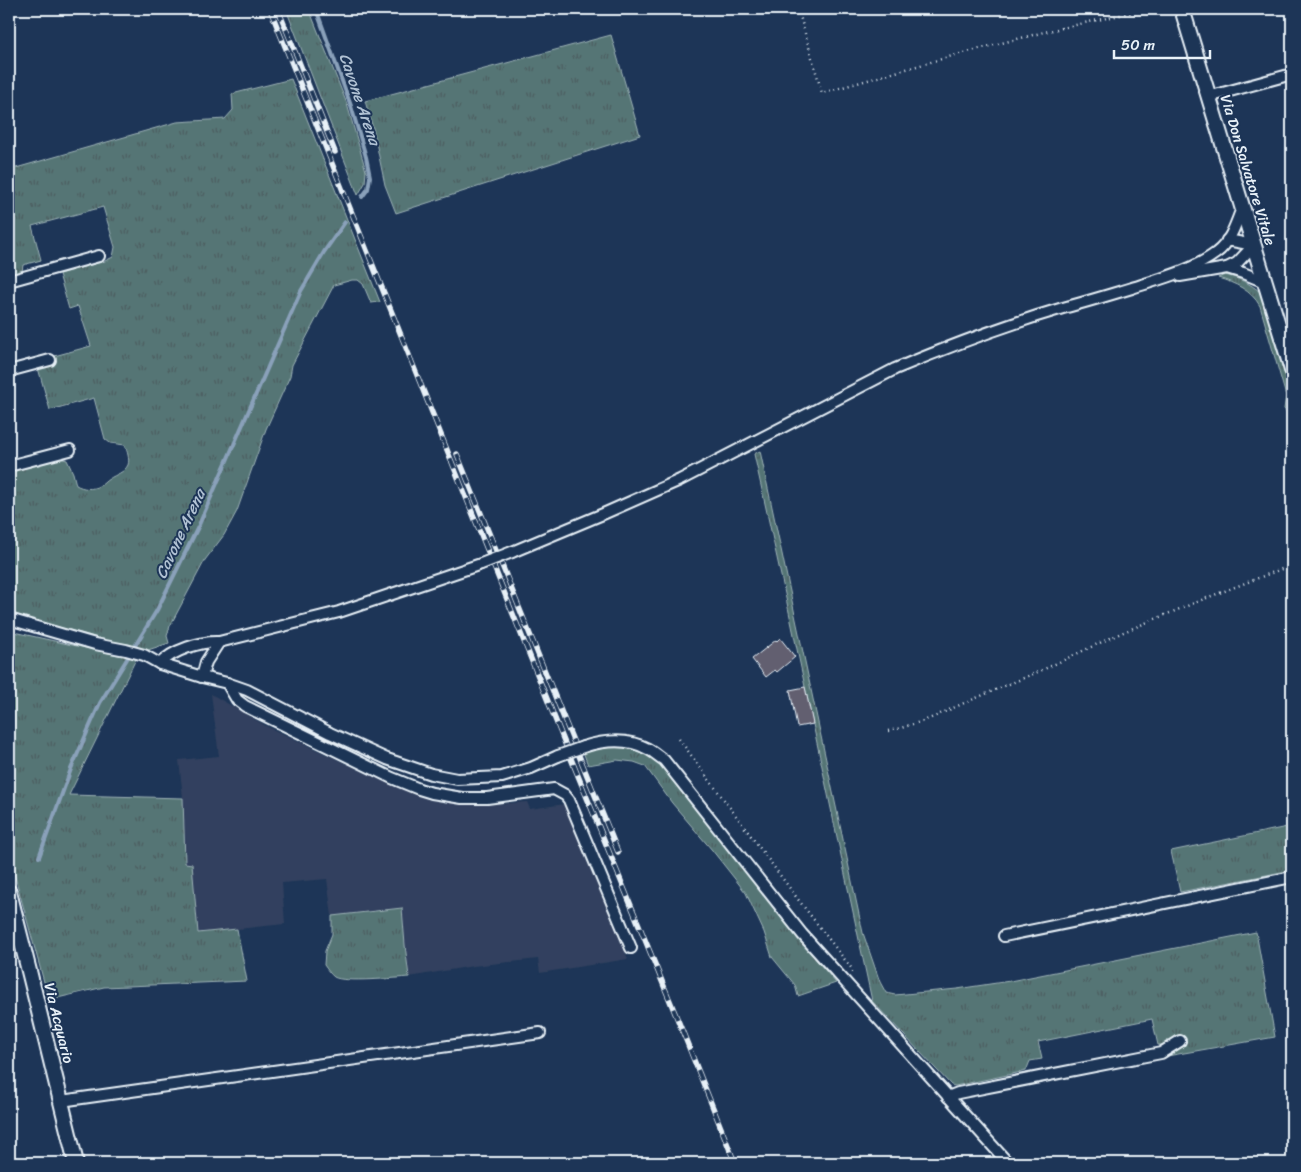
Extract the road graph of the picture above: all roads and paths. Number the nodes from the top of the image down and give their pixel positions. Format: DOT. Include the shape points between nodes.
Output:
graph roads {
  1 [pos="798,9"];
  2 [pos="1147,9"];
  3 [pos="1182,9"];
  4 [pos="1292,74"];
  5 [pos="1208,97"];
  6 [pos="1242,208"];
  7 [pos="1227,240"];
  8 [pos="1254,245"];
  9 [pos="99,256"];
  10 [pos="1227,268"];
  11 [pos="1162,279"];
  12 [pos="9,281"];
  13 [pos="1264,282"];
  14 [pos="50,360"];
  15 [pos="1292,370"];
  16 [pos="9,372"];
  17 [pos="70,450"];
  18 [pos="9,466"];
  19 [pos="1292,565"];
  20 [pos="9,619"];
  21 [pos="219,642"];
  22 [pos="160,664"];
  23 [pos="202,677"];
  24 [pos="227,683"];
  25 [pos="888,731"];
  26 [pos="679,739"];
  27 [pos="1292,877"];
  28 [pos="9,892"];
  29 [pos="1004,936"];
  30 [pos="631,948"];
  31 [pos="847,984"];
  32 [pos="540,1033"];
  33 [pos="1180,1041"];
  34 [pos="948,1097"];
  35 [pos="61,1101"];
  36 [pos="76,1163"];
  37 [pos="1008,1163"];
  1 -- 2 [label="path" via="822,94 998,44"];
  3 -- 5 [label="street, Via Don Salvatore Vitale"];
  4 -- 5 [label="street"];
  5 -- 6 [label="street, Via Don Salvatore Vitale"];
  6 -- 7 [label="street"];
  6 -- 8 [label="street, Via Don Salvatore Vitale"];
  7 -- 8 [label="street"];
  7 -- 11 [label="street" via="1216,253"];
  8 -- 10 [label="street" via="1237,263"];
  8 -- 13 [label="street, Via Don Salvatore Vitale"];
  9 -- 12 [label="street"];
  10 -- 11 [label="street"];
  10 -- 13 [label="street"];
  11 -- 21 [label="street, bridge" via="1021,321 895,369 680,480 481,564 339,612"];
  13 -- 15 [label="street, Via Don Salvatore Vitale"];
  14 -- 16 [label="street"];
  17 -- 18 [label="street"];
  19 -- 25 [label="path" via="1121,633 929,719"];
  20 -- 22 [label="street" via="144,655"];
  21 -- 22 [label="street" via="203,643 176,652"];
  21 -- 23 [label="street" via="206,662"];
  22 -- 23 [label="street"];
  23 -- 24 [label="street"];
  24 -- 30 [label="street" via="237,700 245,706 419,789 462,798 554,789 565,794"];
  24 -- 31 [label="street, bridge" via="387,759 431,774 457,778 502,777 583,746 610,741 649,749 664,760 802,934"];
  26 -- 31 [label="path" via="852,969 853,976"];
  27 -- 29 [label="street"];
  28 -- 35 [label="street, Via Acquario"];
  31 -- 34 [label="street"];
  32 -- 35 [label="street"];
  33 -- 34 [label="street" via="1161,1053"];
  34 -- 37 [label="street"];
  35 -- 36 [label="street, Via Acquario"];
}
